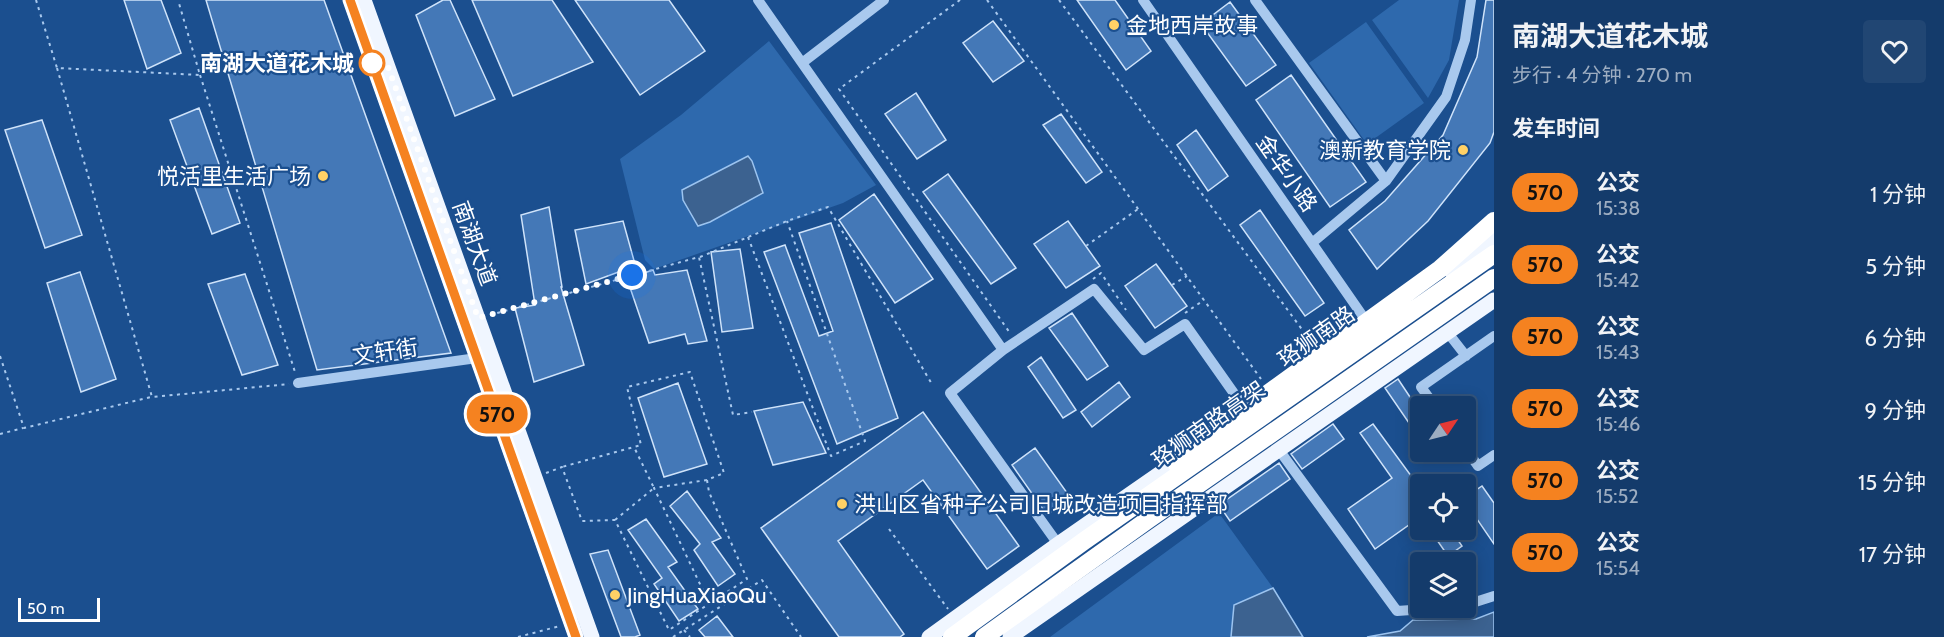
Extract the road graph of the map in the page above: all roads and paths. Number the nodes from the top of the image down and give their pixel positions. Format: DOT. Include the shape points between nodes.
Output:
graph roads {
  1 [pos="36,0"];
  2 [pos="178,0"];
  3 [pos="350,0"];
  4 [pos="364,0"];
  5 [pos="758,0"];
  6 [pos="884,0"];
  7 [pos="960,0"];
  8 [pos="987,0"];
  9 [pos="1059,0"];
  10 [pos="1143,0"];
  11 [pos="1255,0"];
  12 [pos="1471,0"];
  13 [pos="802,63"];
  14 [pos="57,68"];
  15 [pos="200,75"];
  16 [pos="1386,181"];
  17 [pos="1138,209"];
  18 [pos="788,221"];
  19 [pos="1494,221"];
  20 [pos="747,237"];
  21 [pos="1494,238"];
  22 [pos="1312,243"];
  23 [pos="1086,246"];
  24 [pos="1494,254"];
  25 [pos="699,257"];
  26 [pos="1187,276"];
  27 [pos="1494,278"];
  28 [pos="1092,279"];
  29 [pos="1172,285"];
  30 [pos="1204,300"];
  31 [pos="1494,300"];
  32 [pos="1127,311"];
  33 [pos="1185,313"];
  34 [pos="478,318"];
  35 [pos="1370,326"];
  36 [pos="1448,333"];
  37 [pos="1010,334"];
  38 [pos="1494,336"];
  39 [pos="1003,350"];
  40 [pos="1321,355"];
  41 [pos="0,356"];
  42 [pos="1466,356"];
  43 [pos="477,358"];
  44 [pos="1403,364"];
  45 [pos="1261,379"];
  46 [pos="298,383"];
  47 [pos="933,386"];
  48 [pos="1428,396"];
  49 [pos="152,397"];
  50 [pos="1245,409"];
  51 [pos="752,412"];
  52 [pos="24,428"];
  53 [pos="0,434"];
  54 [pos="634,447"];
  55 [pos="1279,450"];
  56 [pos="1494,455"];
  57 [pos="1475,462"];
  58 [pos="562,467"];
  59 [pos="535,477"];
  60 [pos="706,480"];
  61 [pos="654,488"];
  62 [pos="615,520"];
  63 [pos="889,529"];
  64 [pos="1084,541"];
  65 [pos="1058,544"];
  66 [pos="1494,596"];
  67 [pos="1476,602"];
  68 [pos="710,603"];
  69 [pos="1410,610"];
  70 [pos="955,618"];
  71 [pos="574,630"];
  72 [pos="684,630"];
  73 [pos="546,631"];
  74 [pos="518,637"];
  75 [pos="548,637"];
  76 [pos="592,637"];
  77 [pos="673,637"];
  78 [pos="690,637"];
  79 [pos="801,637"];
  80 [pos="929,637"];
  81 [pos="952,637"];
  82 [pos="984,637"];
  83 [pos="1010,637"];
  1 -- 14 [label="path"];
  2 -- 15 [label="path"];
  3 -- 43 [label="main road, 南湖大道"];
  4 -- 34 [label="main road, 南湖大道"];
  5 -- 13 [label="street"];
  6 -- 13 [label="street"];
  7 -- 37 [label="path" via="839,89"];
  8 -- 17 [label="path"];
  9 -- 40 [label="path"];
  10 -- 22 [label="street, 金华小路"];
  11 -- 16 [label="street"];
  12 -- 16 [label="street" via="1465,40 1446,97"];
  13 -- 39 [label="street"];
  14 -- 15 [label="path"];
  14 -- 49 [label="path"];
  15 -- 46 [label="path"];
  16 -- 22 [label="street"];
  17 -- 23 [label="path"];
  17 -- 26 [label="path"];
  18 -- 20 [label="path"];
  18 -- 20 [label="path" via="865,441 831,456"];
  18 -- 47 [label="path" via="828,207"];
  19 -- 40 [label="highway, bridge" via="1440,269"];
  20 -- 25 [label="path"];
  21 -- 35 [label="main road, 珞狮南路"];
  22 -- 35 [label="street, 金华小路"];
  24 -- 64 [label="highway, 珞狮南路高架, bridge"];
  25 -- 34 [label="path"];
  25 -- 51 [label="path" via="733,415"];
  26 -- 29 [label="path"];
  26 -- 30 [label="path"];
  27 -- 82 [label="highway, 珞狮南路高架, bridge"];
  28 -- 32 [label="path" via="1101,273"];
  30 -- 33 [label="path"];
  30 -- 45 [label="path"];
  31 -- 36 [label="main road"];
  34 -- 59 [label="main road, 南湖大道"];
  35 -- 44 [label="street, 金华小路"];
  35 -- 65 [label="main road, 珞狮南路"];
  36 -- 42 [label="street"];
  36 -- 44 [label="main road"];
  38 -- 42 [label="street"];
  39 -- 50 [label="street" via="1094,289 1144,350 1185,324"];
  39 -- 65 [label="street" via="950,393"];
  40 -- 50 [label="highway, bridge"];
  41 -- 52 [label="path"];
  42 -- 48 [label="street" via="1421,387"];
  43 -- 46 [label="street, 文轩街"];
  43 -- 71 [label="main road, 南湖大道"];
  44 -- 55 [label="main road"];
  46 -- 49 [label="path"];
  49 -- 52 [label="path"];
  50 -- 64 [label="highway, bridge"];
  52 -- 53 [label="path"];
  54 -- 58 [label="path"];
  54 -- 60 [label="path" via="641,445 627,387 690,372 724,473"];
  54 -- 61 [label="path"];
  55 -- 69 [label="street" via="1397,611"];
  55 -- 83 [label="main road"];
  56 -- 57 [label="street" via="1478,466"];
  58 -- 59 [label="path"];
  58 -- 62 [label="path" via="582,521"];
  59 -- 76 [label="main road, 南湖大道"];
  60 -- 61 [label="path"];
  60 -- 68 [label="path" via="747,579"];
  61 -- 62 [label="path"];
  61 -- 68 [label="path"];
  62 -- 68 [label="path" via="669,630"];
  63 -- 70 [label="path"];
  64 -- 81 [label="highway, 珞狮南路高架, bridge"];
  65 -- 70 [label="main road, 珞狮南路"];
  66 -- 67 [label="street"];
  70 -- 80 [label="main road, 珞狮南路"];
  71 -- 73 [label="path"];
  72 -- 77 [label="path"];
  72 -- 78 [label="path"];
  72 -- 79 [label="path" via="762,580"];
  73 -- 74 [label="path"];
  73 -- 75 [label="path"];
}
